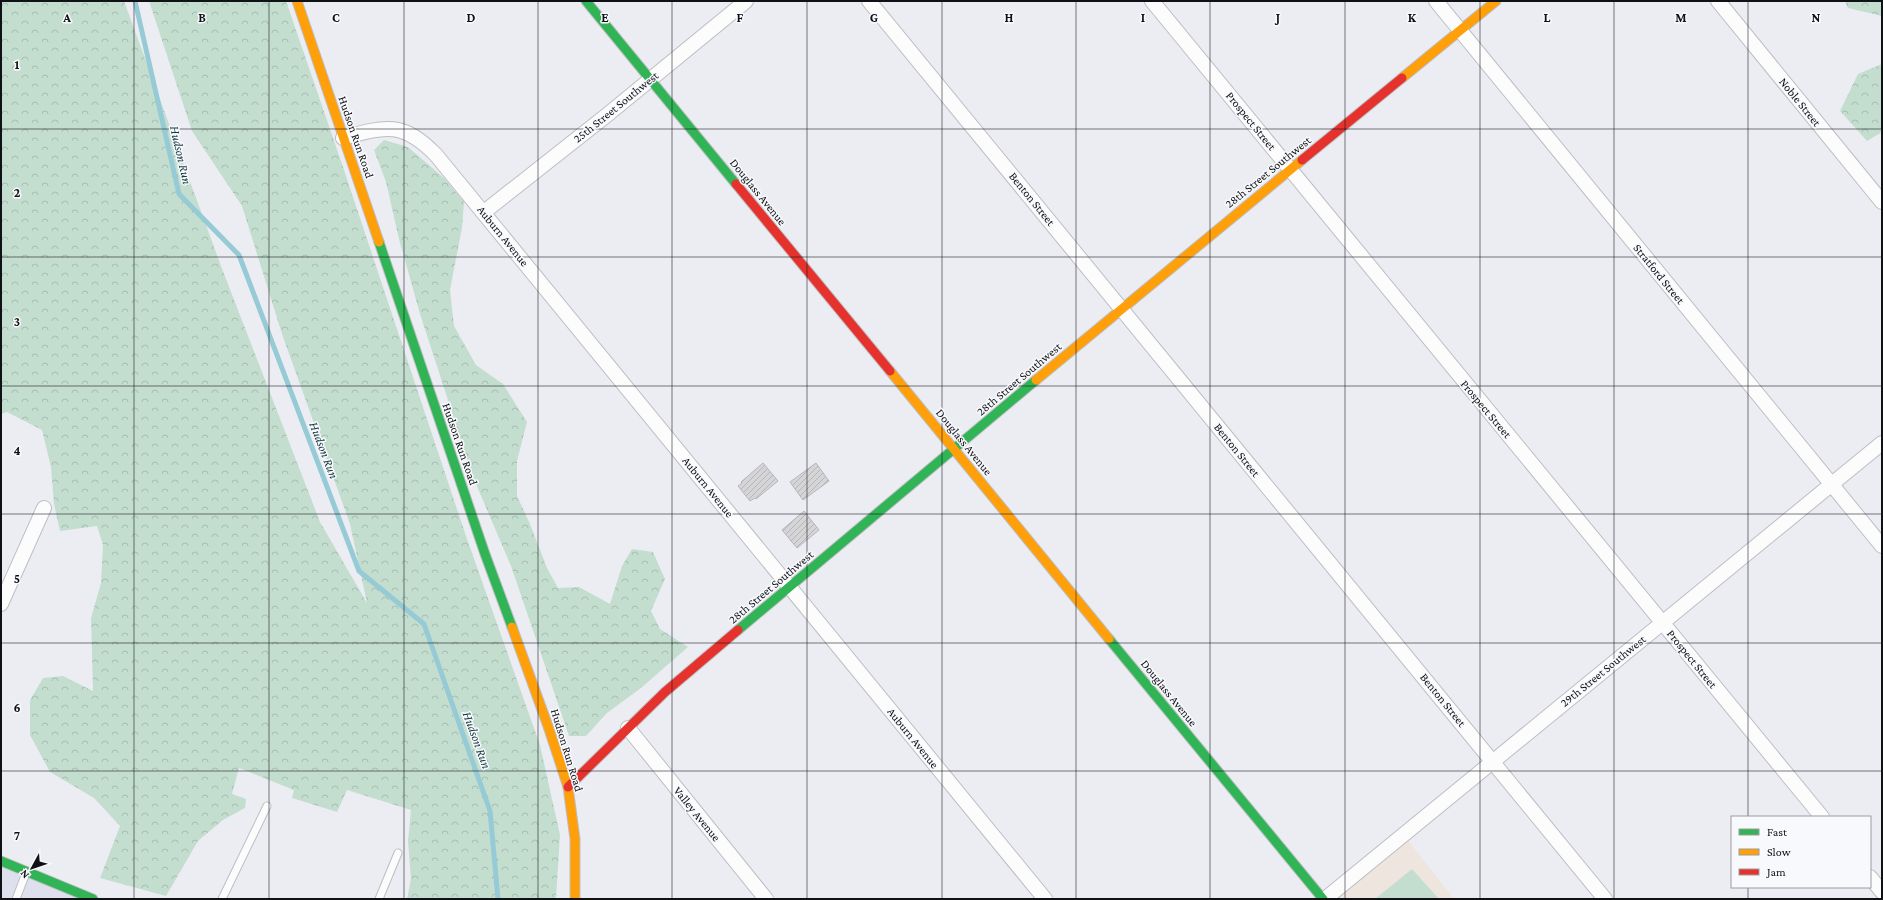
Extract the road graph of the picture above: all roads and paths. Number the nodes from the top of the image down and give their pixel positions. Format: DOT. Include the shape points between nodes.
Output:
graph roads {
  1 [pos="297,1"];
  2 [pos="586,1"];
  3 [pos="746,1"];
  4 [pos="869,1"];
  5 [pos="1152,1"];
  6 [pos="1436,1"];
  7 [pos="1496,1"];
  8 [pos="1718,1"];
  9 [pos="1460,30"];
  10 [pos="650,79"];
  11 [pos="343,138"];
  12 [pos="1290,169"];
  13 [pos="1882,202"];
  14 [pos="484,212"];
  15 [pos="1121,308"];
  16 [pos="1882,442"];
  17 [pos="954,449"];
  18 [pos="1832,485"];
  19 [pos="44,508"];
  20 [pos="1882,546"];
  21 [pos="790,586"];
  22 [pos="1,604"];
  23 [pos="1662,622"];
  24 [pos="628,728"];
  25 [pos="1492,761"];
  26 [pos="568,787"];
  27 [pos="267,806"];
  28 [pos="1821,816"];
  29 [pos="398,853"];
  30 [pos="1,861"];
  31 [pos="27,872"];
  32 [pos="1871,878"];
  33 [pos="1882,892"];
  34 [pos="16,899"];
  35 [pos="93,899"];
  36 [pos="222,899"];
  37 [pos="379,899"];
  38 [pos="575,899"];
  39 [pos="766,899"];
  40 [pos="1045,899"];
  41 [pos="1324,899"];
  42 [pos="1605,899"];
  1 -- 11 [label="street, Hudson Run Road"];
  2 -- 10 [label="street, Douglass Avenue"];
  3 -- 10 [label="street, 25th Street Southwest"];
  4 -- 15 [label="street, Benton Street"];
  5 -- 12 [label="street, Prospect Street"];
  6 -- 9 [label="street, Stratford Street"];
  7 -- 9 [label="street, 28th Street Southwest"];
  8 -- 13 [label="street, Noble Street"];
  9 -- 12 [label="street, 28th Street Southwest"];
  9 -- 18 [label="street, Stratford Street"];
  10 -- 14 [label="street, 25th Street Southwest"];
  10 -- 17 [label="street, Douglass Avenue"];
  11 -- 14 [label="street, Auburn Avenue" via="389,128 414,135 436,155"];
  11 -- 26 [label="street, Hudson Run Road" via="485,554"];
  12 -- 15 [label="street, 28th Street Southwest"];
  12 -- 23 [label="street, Prospect Street"];
  14 -- 21 [label="street, Auburn Avenue"];
  15 -- 17 [label="street, 28th Street Southwest"];
  15 -- 25 [label="street, Benton Street"];
  16 -- 18 [label="street, 29th Street Southwest"];
  17 -- 21 [label="street, 28th Street Southwest"];
  17 -- 41 [label="street, Douglass Avenue"];
  18 -- 20 [label="street, Stratford Street"];
  18 -- 23 [label="street, 29th Street Southwest"];
  19 -- 22 [label="street"];
  21 -- 24 [label="street, 28th Street Southwest" via="665,692"];
  21 -- 40 [label="street, Auburn Avenue"];
  23 -- 25 [label="street, 29th Street Southwest"];
  23 -- 28 [label="street, Prospect Street"];
  24 -- 26 [label="street, 28th Street Southwest"];
  24 -- 39 [label="street, Valley Avenue"];
  25 -- 41 [label="street, 29th Street Southwest"];
  25 -- 42 [label="street, Benton Street"];
  26 -- 38 [label="street, Hudson Run Road" via="575,839"];
  27 -- 36 [label="lane"];
  29 -- 37 [label="lane"];
  30 -- 31 [label="street"];
  31 -- 34 [label="lane"];
  31 -- 35 [label="street"];
  32 -- 33 [label="street"];
}
